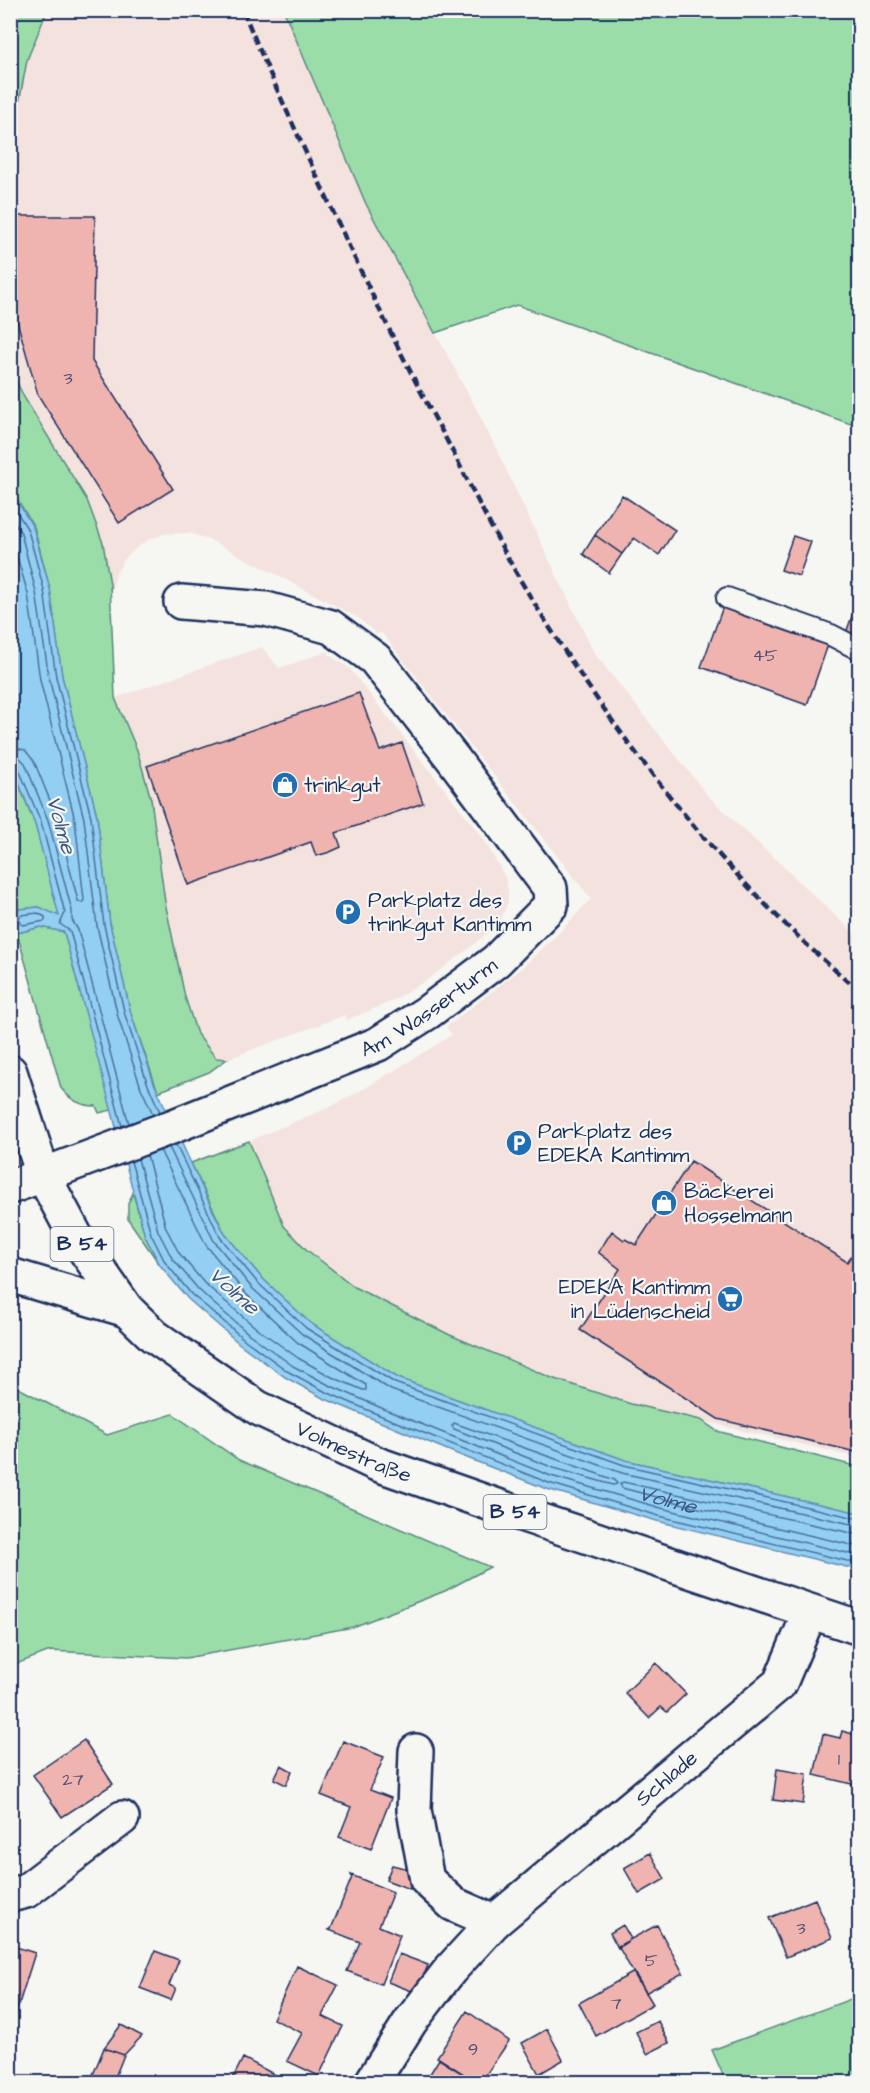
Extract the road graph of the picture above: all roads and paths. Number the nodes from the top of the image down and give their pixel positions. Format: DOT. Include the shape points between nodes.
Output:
graph roads {
  1 [pos="727,598"];
  2 [pos="181,602"];
  3 [pos="860,650"];
  4 [pos="10,1072"];
  5 [pos="43,1175"];
  6 [pos="10,1187"];
  7 [pos="10,1275"];
  8 [pos="127,1310"];
  9 [pos="810,1612"];
  10 [pos="860,1628"];
  11 [pos="416,1751"];
  12 [pos="122,1818"];
  13 [pos="10,1895"];
  14 [pos="494,1922"];
  15 [pos="372,2082"];
  1 -- 3 [label="lane" via="831,635"];
  2 -- 5 [label="street, Am Wasserturm" via="266,609 331,627 375,659 550,888 552,905 496,961 378,1044"];
  4 -- 5 [label="street, Volmestraße / B 54"];
  5 -- 6 [label="street, Am Wasserturm"];
  5 -- 8 [label="street, Volmestraße / B 54" via="76,1237"];
  7 -- 8 [label="street"];
  8 -- 9 [label="street, Volmestraße / B 54" via="154,1336 258,1408 377,1464"];
  9 -- 10 [label="street, Volmestraße / B 54"];
  9 -- 14 [label="street, Schlade" via="780,1683"];
  11 -- 14 [label="street" via="414,1810 427,1880 453,1904"];
  12 -- 13 [label="street" via="26,1891"];
  14 -- 15 [label="street, Schlade" via="410,2022"];
}
